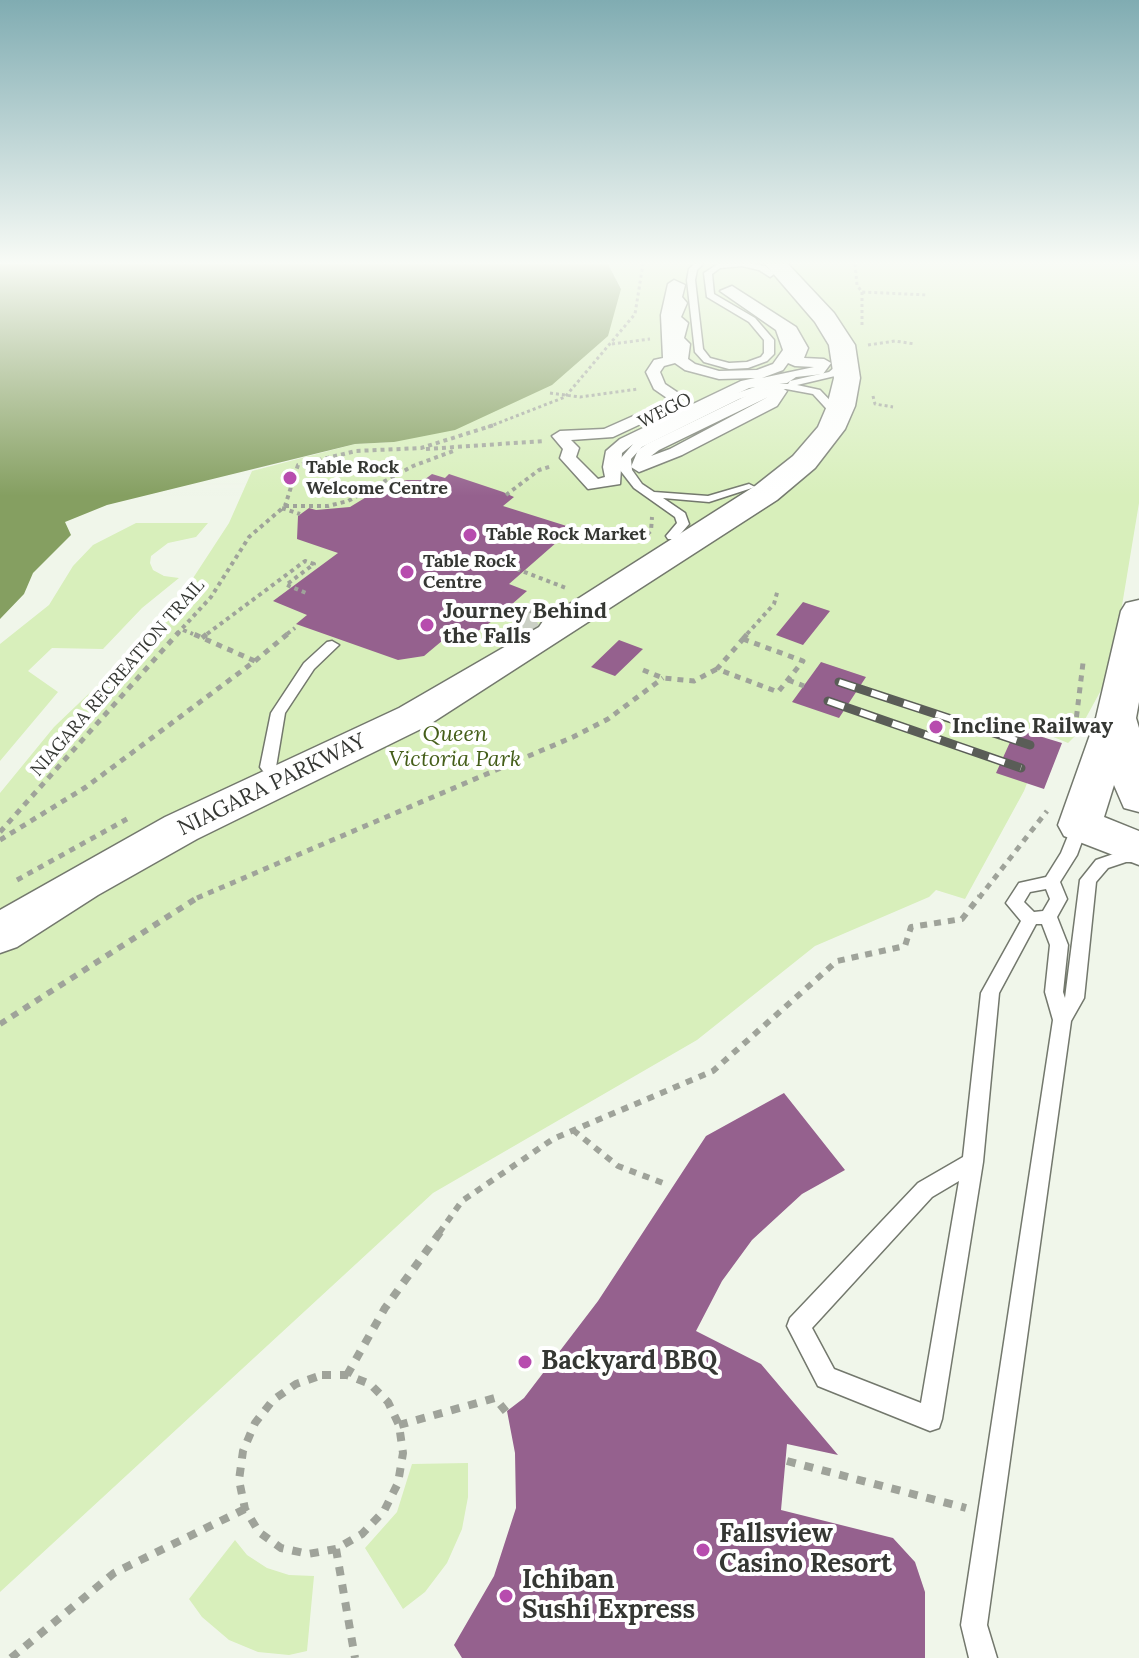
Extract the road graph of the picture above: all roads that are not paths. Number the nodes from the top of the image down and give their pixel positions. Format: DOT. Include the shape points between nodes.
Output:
graph roads {
  1 [pos="668,341"];
  2 [pos="680,341"];
  3 [pos="697,341"];
  4 [pos="769,341"];
  5 [pos="787,341"];
  6 [pos="797,341"];
  7 [pos="822,341"];
  8 [pos="836,382"];
  9 [pos="772,389"];
  10 [pos="749,487"];
  11 [pos="646,490"];
  12 [pos="683,521"];
  13 [pos="1139,611"];
  14 [pos="539,620"];
  15 [pos="332,645"];
  16 [pos="1116,718"];
  17 [pos="268,767"];
  18 [pos="1139,797"];
  19 [pos="1066,810"];
  20 [pos="1139,849"];
  21 [pos="1139,856"];
  22 [pos="1051,882"];
  23 [pos="0,909"];
  24 [pos="1039,918"];
  25 [pos="0,934"];
  26 [pos="1062,1020"];
  27 [pos="973,1162"];
  28 [pos="983,1658"];
  1 -- 6 [label="street" via="670,360 653,372 656,382 675,396 674,403 607,434 560,436 571,448 568,458 594,485 614,480 614,451 626,442 746,384 818,371 824,363 795,362 801,348"];
  2 -- 5 [label="street" via="685,364 736,376 781,365 790,350"];
  3 -- 4 [label="lane" via="707,360 729,366 764,359"];
  7 -- 8 [label="main road"];
  8 -- 9 [label="lane"];
  8 -- 9 [label="lane, WEGO" via="820,403 809,393"];
  8 -- 10 [label="main road, NIAGARA PARKWAY" via="797,448"];
  8 -- 12 [label="main road, NIAGARA PARKWAY" via="827,437 804,462 766,493"];
  9 -- 9 [label="street" via="772,403 639,467 647,450"];
  9 -- 11 [label="lane, WEGO" via="735,397 632,450 626,470"];
  10 -- 11 [label="lane" via="709,499"];
  10 -- 12 [label="main road, NIAGARA PARKWAY"];
  11 -- 12 [label="lane, WEGO"];
  12 -- 14 [label="main road, NIAGARA PARKWAY"];
  13 -- 16 [label="main road"];
  14 -- 17 [label="main road, NIAGARA PARKWAY" via="399,705"];
  14 -- 25 [label="main road, NIAGARA PARKWAY" via="413,717 181,828"];
  15 -- 17 [label="lane" via="309,666 278,713"];
  16 -- 18 [label="main road"];
  16 -- 19 [label="main road"];
  17 -- 23 [label="main road, NIAGARA PARKWAY" via="169,814"];
  19 -- 20 [label="main road"];
  19 -- 22 [label="lane" via="1069,855"];
  21 -- 26 [label="lane" via="1102,864 1088,880 1075,998"];
  22 -- 24 [label="lane" via="1059,899"];
  22 -- 24 [label="lane" via="1025,887 1015,903"];
  24 -- 26 [label="lane" via="1059,945 1054,992"];
  24 -- 27 [label="lane" via="990,993"];
  26 -- 28 [label="lane" via="974,1625"];
  27 -- 27 [label="lane" via="925,1190 798,1326 826,1378 930,1419"];
}
